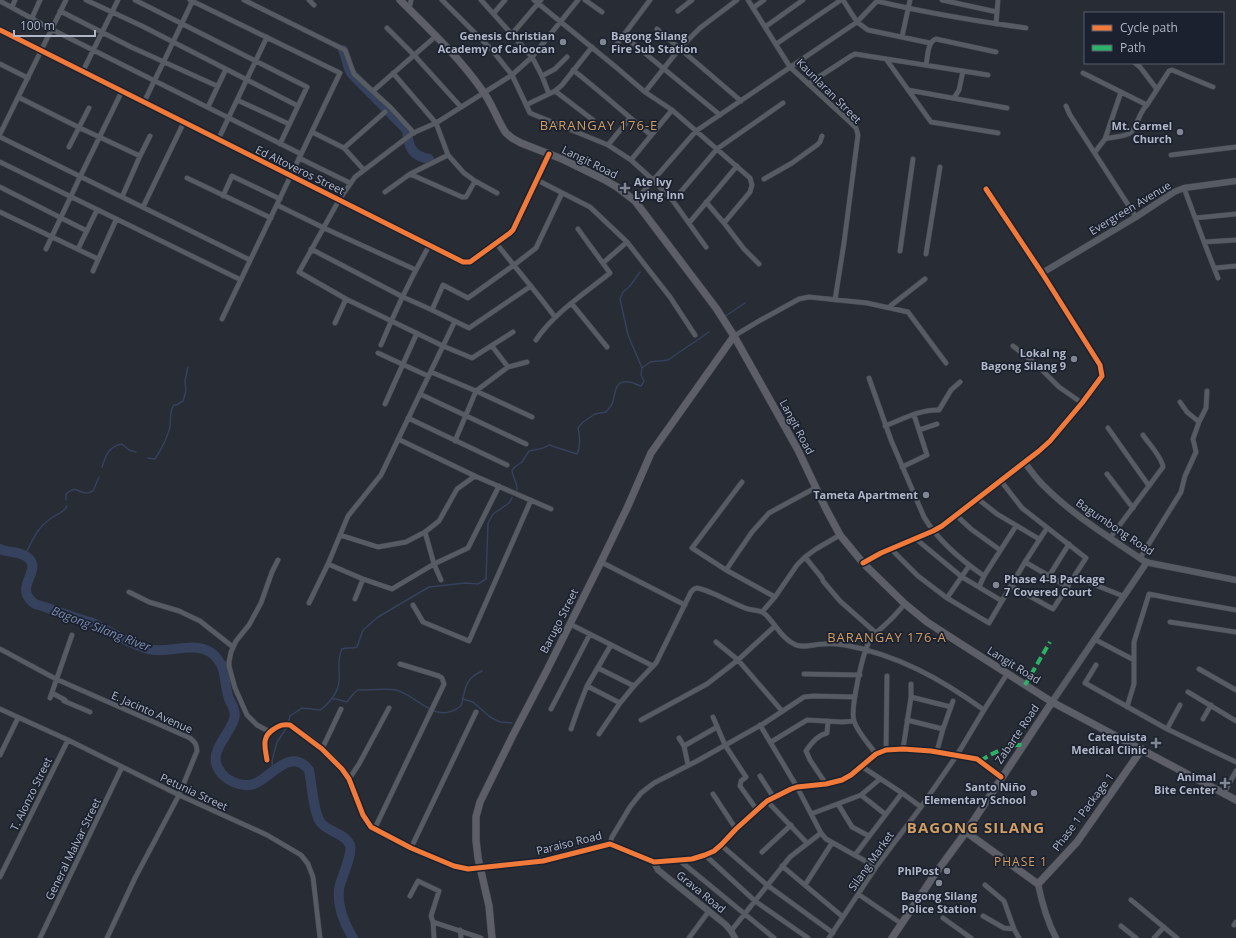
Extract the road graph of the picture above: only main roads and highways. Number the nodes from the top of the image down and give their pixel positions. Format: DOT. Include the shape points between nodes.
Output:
graph roads {
  1 [pos="400,0"];
  2 [pos="734,336"];
  3 [pos="1052,702"];
  4 [pos="1142,749"];
  5 [pos="1236,800"];
  6 [pos="966,832"];
  7 [pos="492,938"];
  8 [pos="892,938"];
  1 -- 2 [label="main road, Langit Road" via="436,36 484,92 506,133 521,143 605,180 635,201 716,308"];
  2 -- 3 [label="main road, Langit Road" via="798,450 840,535 863,563 905,604 940,631"];
  2 -- 7 [label="main road, Barugo Street" via="651,453 601,562 489,782 477,811 476,840 489,906"];
  3 -- 4 [label="main road, Langit Road"];
  3 -- 6 [label="main road, Zabarte Road"];
  4 -- 5 [label="main road, Langit Road"];
  4 -- 6 [label="main road, Phase 1 Package 1" via="1077,842 1038,884"];
  6 -- 8 [label="main road, Zabarte Road"];
}
